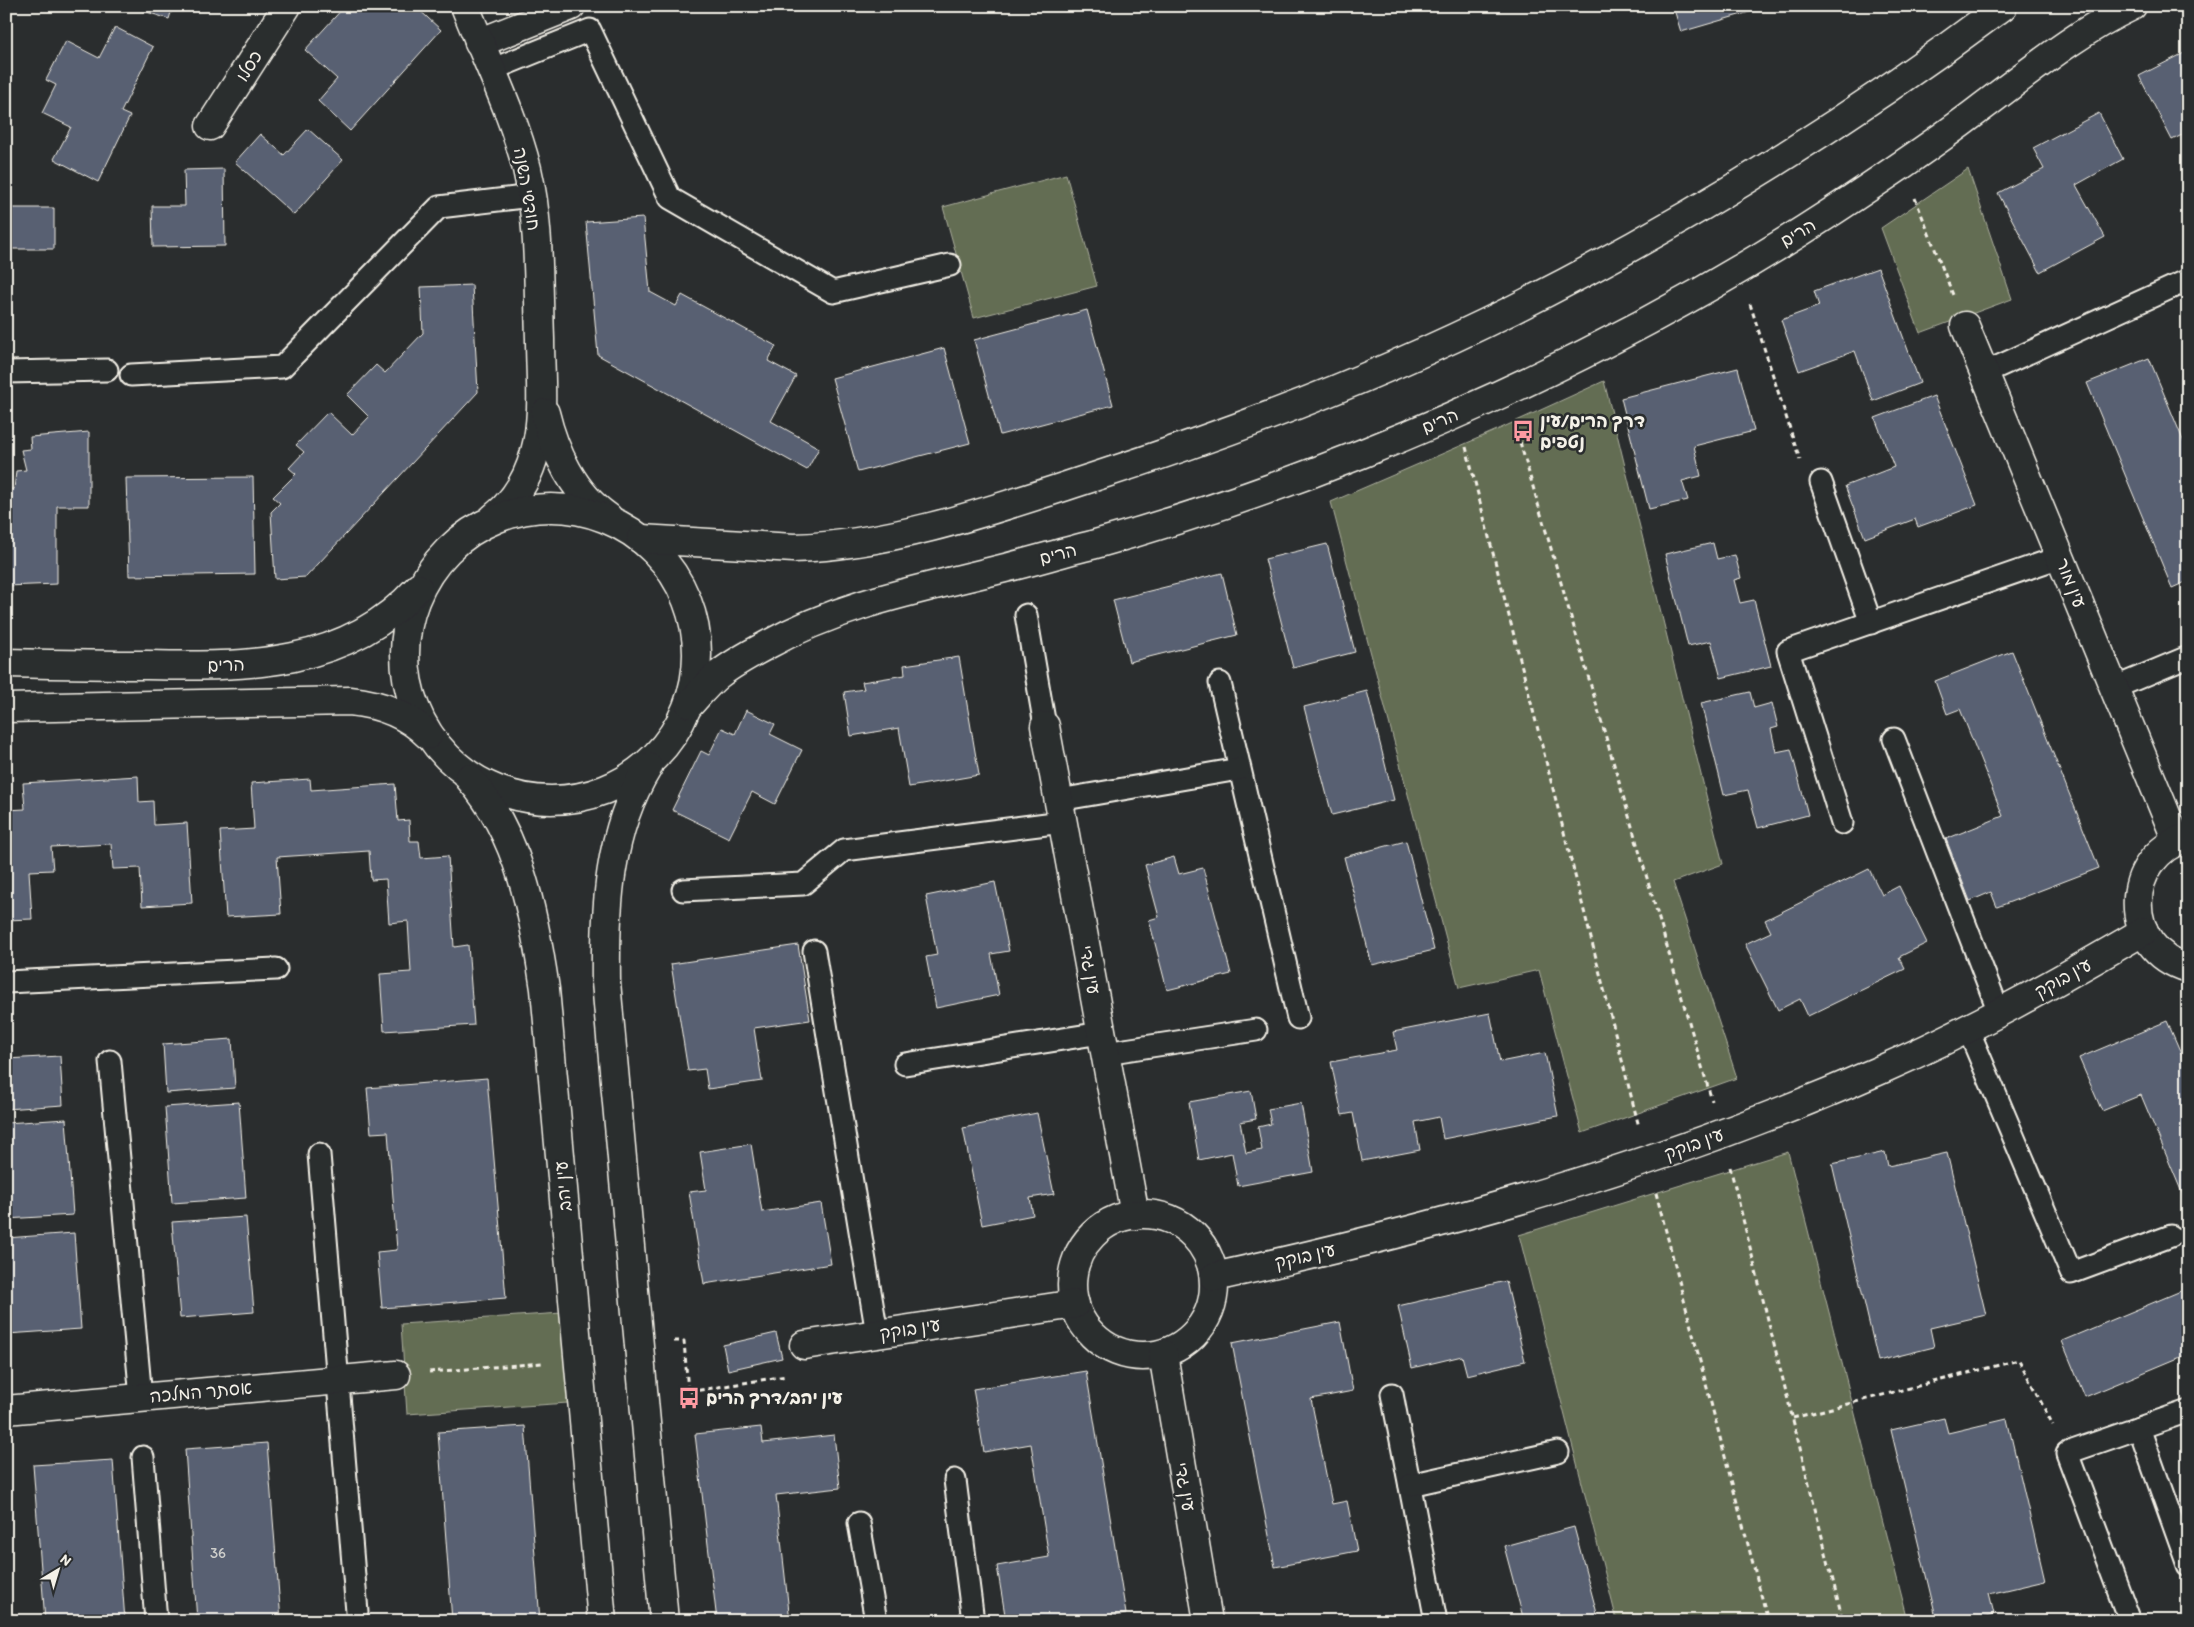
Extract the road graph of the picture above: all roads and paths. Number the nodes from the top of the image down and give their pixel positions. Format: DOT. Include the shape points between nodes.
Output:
graph roads {
  1 [pos="287,6"];
  2 [pos="465,6"];
  3 [pos="571,6"];
  4 [pos="2003,6"];
  5 [pos="2132,6"];
  6 [pos="479,43"];
  7 [pos="491,70"];
  8 [pos="210,126"];
  9 [pos="1902,164"];
  10 [pos="532,196"];
  11 [pos="950,265"];
  12 [pos="1739,268"];
  13 [pos="2188,280"];
  14 [pos="1965,326"];
  15 [pos="107,370"];
  16 [pos="6,372"];
  17 [pos="1984,373"];
  18 [pos="131,375"];
  19 [pos="540,382"];
  20 [pos="1505,391"];
  21 [pos="1457,413"];
  22 [pos="1821,482"];
  23 [pos="490,520"];
  24 [pos="632,532"];
  25 [pos="2060,557"];
  26 [pos="422,583"];
  27 [pos="1026,615"];
  28 [pos="1871,623"];
  29 [pos="2188,657"];
  30 [pos="6,663"];
  31 [pos="1220,683"];
  32 [pos="2114,688"];
  33 [pos="690,704"];
  34 [pos="6,708"];
  35 [pos="1045,726"];
  36 [pos="1894,739"];
  37 [pos="433,740"];
  38 [pos="651,762"];
  39 [pos="1240,769"];
  40 [pos="461,770"];
  41 [pos="1060,811"];
  42 [pos="1842,823"];
  43 [pos="2182,839"];
  44 [pos="683,890"];
  45 [pos="2144,931"];
  46 [pos="814,951"];
  47 [pos="2188,968"];
  48 [pos="276,969"];
  49 [pos="6,982"];
  50 [pos="1999,1012"];
  51 [pos="1298,1018"];
  52 [pos="1968,1029"];
  53 [pos="1256,1030"];
  54 [pos="1103,1043"];
  55 [pos="110,1061"];
  56 [pos="905,1064"];
  57 [pos="1722,1135"];
  58 [pos="319,1154"];
  59 [pos="1648,1161"];
  60 [pos="1135,1215"];
  61 [pos="2171,1236"];
  62 [pos="1214,1276"];
  63 [pos="1075,1304"];
  64 [pos="877,1334"];
  65 [pos="638,1341"];
  66 [pos="804,1345"];
  67 [pos="1163,1354"];
  68 [pos="578,1360"];
  69 [pos="396,1375"];
  70 [pos="338,1380"];
  71 [pos="1392,1394"];
  72 [pos="141,1398"];
  73 [pos="6,1410"];
  74 [pos="2188,1411"];
  75 [pos="1793,1418"];
  76 [pos="2139,1428"];
  77 [pos="1558,1452"];
  78 [pos="2067,1453"];
  79 [pos="142,1457"];
  80 [pos="955,1480"];
  81 [pos="1410,1485"];
  82 [pos="858,1523"];
  83 [pos="2188,1564"];
  84 [pos="357,1612"];
  85 [pos="156,1621"];
  86 [pos="602,1621"];
  87 [pos="664,1621"];
  88 [pos="876,1621"];
  89 [pos="974,1621"];
  90 [pos="1208,1621"];
  91 [pos="1436,1621"];
  92 [pos="1768,1621"];
  93 [pos="1843,1621"];
  94 [pos="2130,1621"];
  1 -- 8 [label="street, כסלו"];
  2 -- 6 [label="street, חודשי השנה"];
  3 -- 6 [label="street"];
  4 -- 24 [label="street" via="1835,126 1729,192 1621,253 1510,311 1395,364 1276,413 1153,458 895,536 828,547 794,548"];
  5 -- 9 [label="street, הרים" via="2065,45"];
  6 -- 7 [label="street, חודשי השנה"];
  7 -- 10 [label="street, חודשי השנה" via="520,143"];
  7 -- 11 [label="lane" via="590,30 670,198 833,292"];
  9 -- 12 [label="street, הרים"];
  9 -- 14 [label="path"];
  10 -- 18 [label="lane" via="440,207 282,367"];
  10 -- 19 [label="street, חודשי השנה" via="538,251"];
  12 -- 20 [label="street, הרים" via="1593,349"];
  12 -- 22 [label="path" via="1804,472"];
  13 -- 17 [label="lane"];
  14 -- 17 [label="street, עין מור"];
  15 -- 16 [label="lane"];
  17 -- 25 [label="street, עין מור"];
  19 -- 23 [label="street, חודשי השנה" via="539,427 532,463 515,497"];
  19 -- 24 [label="street, חודשי השנה" via="547,420 563,464 590,502"];
  20 -- 21 [label="street, הרים"];
  20 -- 57 [label="path"];
  21 -- 33 [label="street, הרים" via="1243,498 1127,535 847,608 801,627 737,662 717,676"];
  21 -- 59 [label="path"];
  22 -- 28 [label="lane"];
  23 -- 24 [label="street" via="511,512 556,507 600,516"];
  23 -- 26 [label="street" via="452,546"];
  24 -- 33 [label="street" via="674,573 693,614 698,659"];
  25 -- 28 [label="lane"];
  25 -- 32 [label="street, עין מור"];
  26 -- 30 [label="street, הרים" via="405,603 353,637 278,661 224,666"];
  26 -- 37 [label="street" via="407,626 404,649 410,694"];
  27 -- 35 [label="lane"];
  28 -- 42 [label="lane" via="1788,651"];
  29 -- 32 [label="lane"];
  31 -- 39 [label="lane"];
  32 -- 43 [label="street, עין מור"];
  33 -- 38 [label="street" via="667,745"];
  34 -- 37 [label="street" via="350,701 404,717"];
  35 -- 41 [label="street, עין גדי"];
  36 -- 50 [label="lane"];
  37 -- 40 [label="street"];
  38 -- 40 [label="street" via="613,788 592,795 547,800 503,792"];
  38 -- 65 [label="street" via="632,796 614,855 606,954"];
  39 -- 41 [label="lane"];
  39 -- 51 [label="lane"];
  40 -- 68 [label="street, עין יהב" via="488,803 508,842 524,886 536,935 546,999"];
  41 -- 44 [label="lane" via="844,850 803,884"];
  41 -- 54 [label="street, עין גדי"];
  43 -- 45 [label="street" via="2168,846 2152,861 2141,880 2137,901"];
  45 -- 47 [label="street" via="2164,957"];
  45 -- 50 [label="street, עין בוקק"];
  46 -- 64 [label="lane"];
  48 -- 49 [label="lane"];
  50 -- 52 [label="street, עין בוקק"];
  52 -- 57 [label="street, עין בוקק" via="1879,1071"];
  52 -- 61 [label="lane" via="2071,1273"];
  53 -- 54 [label="lane"];
  54 -- 56 [label="lane"];
  54 -- 60 [label="street, עין גדי"];
  55 -- 72 [label="lane"];
  57 -- 59 [label="street, עין בוקק"];
  57 -- 75 [label="path"];
  58 -- 70 [label="lane"];
  59 -- 62 [label="street, עין בוקק" via="1412,1231"];
  59 -- 92 [label="path"];
  60 -- 62 [label="street" via="1167,1218 1187,1230 1208,1255"];
  60 -- 63 [label="street" via="1104,1226 1087,1241 1076,1261"];
  62 -- 67 [label="street" via="1213,1299 1199,1329 1183,1344"];
  63 -- 64 [label="street, עין בוקק"];
  63 -- 67 [label="street" via="1092,1333 1110,1347 1130,1354"];
  64 -- 66 [label="street, עין בוקק"];
  65 -- 66 [label="path" via="684,1341 688,1392 811,1372"];
  65 -- 87 [label="street"];
  67 -- 90 [label="street, עין גדי"];
  68 -- 69 [label="path"];
  68 -- 86 [label="street, עין יהב"];
  69 -- 70 [label="street, אסתר המלכה"];
  70 -- 72 [label="street, אסתר המלכה"];
  70 -- 84 [label="lane"];
  71 -- 81 [label="lane"];
  72 -- 73 [label="street, אסתר המלכה"];
  74 -- 76 [label="lane"];
  75 -- 78 [label="path" via="2020,1360"];
  75 -- 93 [label="path"];
  76 -- 78 [label="lane"];
  76 -- 83 [label="lane"];
  77 -- 81 [label="lane"];
  78 -- 94 [label="lane"];
  79 -- 85 [label="lane"];
  80 -- 89 [label="lane"];
  81 -- 91 [label="lane"];
  82 -- 88 [label="lane"];
}
